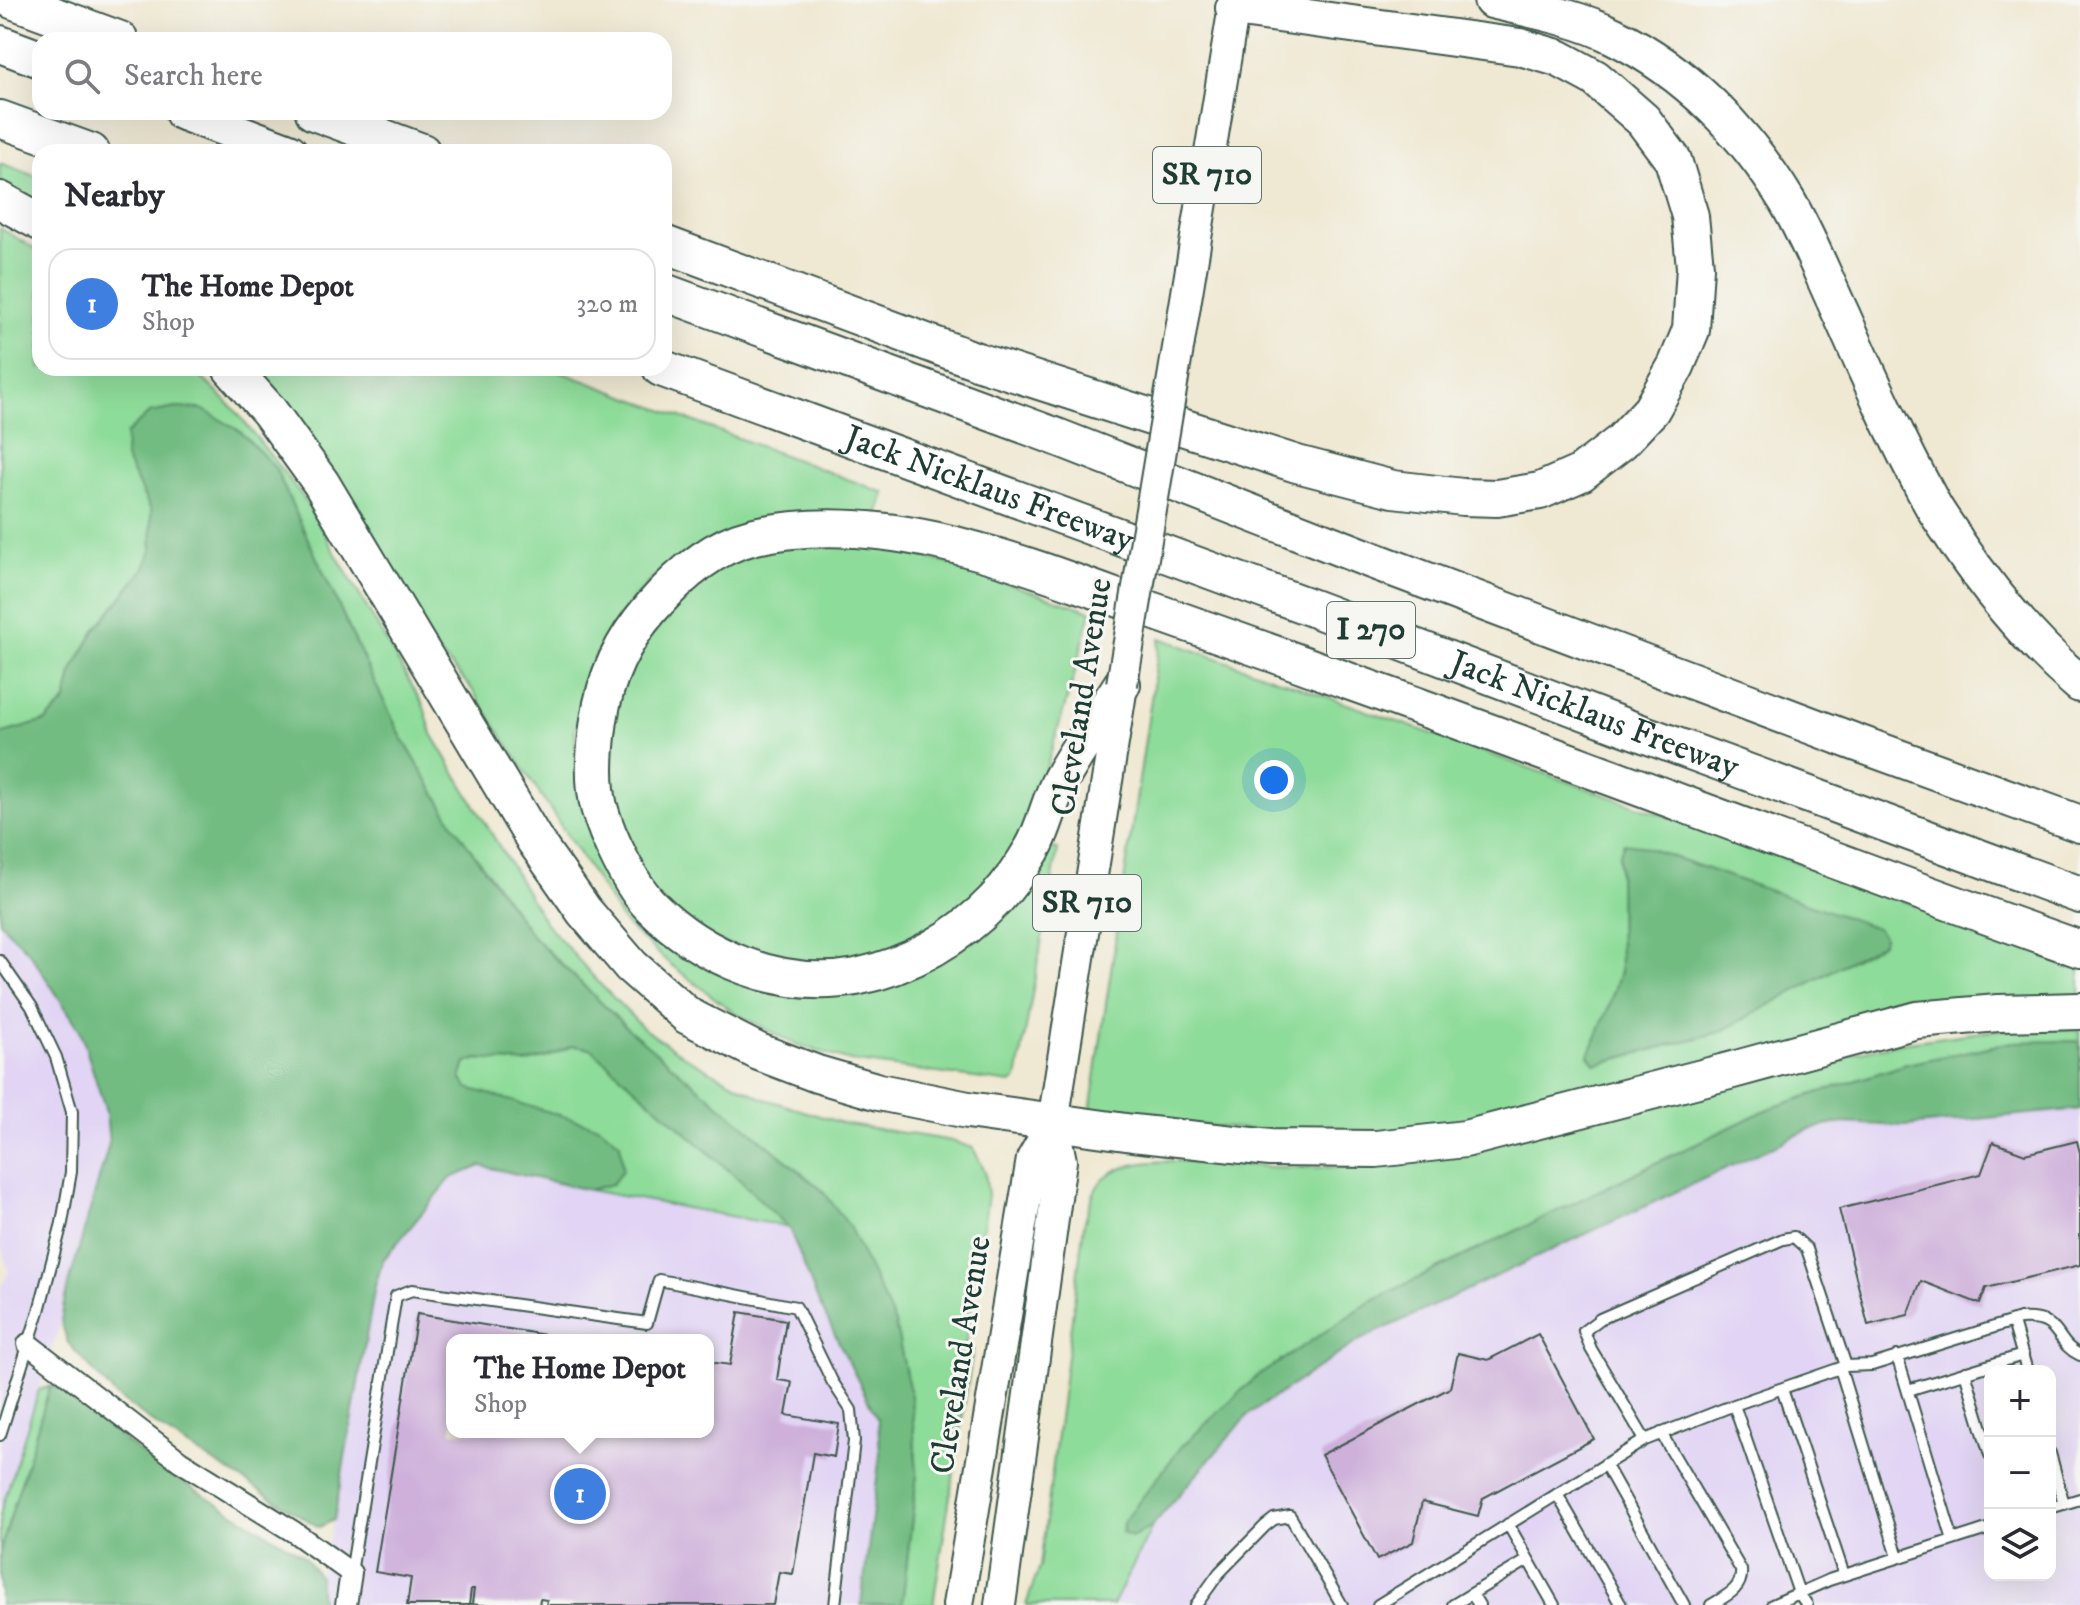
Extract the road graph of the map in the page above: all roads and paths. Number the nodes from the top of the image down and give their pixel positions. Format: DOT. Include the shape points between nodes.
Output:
graph roads {
  1 [pos="12,0"];
  2 [pos="1492,0"];
  3 [pos="1234,4"];
  4 [pos="98,32"];
  5 [pos="0,44"];
  6 [pos="32,56"];
  7 [pos="0,119"];
  8 [pos="204,120"];
  9 [pos="336,120"];
  10 [pos="69,144"];
  11 [pos="268,144"];
  12 [pos="400,144"];
  13 [pos="0,200"];
  14 [pos="32,218"];
  15 [pos="672,247"];
  16 [pos="672,295"];
  17 [pos="672,372"];
  18 [pos="238,376"];
  19 [pos="1122,684"];
  20 [pos="2080,684"];
  21 [pos="2080,824"];
  22 [pos="2080,895"];
  23 [pos="2080,949"];
  24 [pos="0,961"];
  25 [pos="2080,1011"];
  26 [pos="1053,1122"];
  27 [pos="2013,1322"];
  28 [pos="28,1344"];
  29 [pos="2023,1355"];
  30 [pos="2080,1355"];
  31 [pos="1897,1356"];
  32 [pos="2026,1365"];
  33 [pos="1843,1367"];
  34 [pos="1965,1372"];
  35 [pos="1782,1389"];
  36 [pos="1908,1390"];
  37 [pos="1734,1405"];
  38 [pos="1661,1433"];
  39 [pos="0,1435"];
  40 [pos="1985,1437"];
  41 [pos="1645,1440"];
  42 [pos="1605,1464"];
  43 [pos="2056,1475"];
  44 [pos="1557,1494"];
  45 [pos="2080,1499"];
  46 [pos="2064,1504"];
  47 [pos="2056,1506"];
  48 [pos="1508,1524"];
  49 [pos="1984,1530"];
  50 [pos="1953,1540"];
  51 [pos="1898,1557"];
  52 [pos="1528,1560"];
  53 [pos="351,1573"];
  54 [pos="1844,1575"];
  55 [pos="1799,1593"];
  56 [pos="1472,1594"];
  57 [pos="346,1605"];
  58 [pos="835,1605"];
  59 [pos="958,1605"];
  60 [pos="1000,1605"];
  61 [pos="1196,1605"];
  62 [pos="1342,1605"];
  63 [pos="1378,1605"];
  64 [pos="1453,1605"];
  65 [pos="1479,1605"];
  66 [pos="1554,1605"];
  67 [pos="1621,1605"];
  68 [pos="1684,1605"];
  69 [pos="1711,1605"];
  70 [pos="1772,1605"];
  71 [pos="1807,1605"];
  1 -- 4 [label="highway"];
  2 -- 20 [label="highway" via="1613,36 1663,66 1719,111 1788,203 1932,505 1987,586"];
  3 -- 15 [label="highway" via="1520,47 1558,58 1595,78 1643,120 1673,160 1690,216 1695,267 1691,330 1651,410 1621,442 1581,473 1540,491 1497,498 1393,489 1297,464 977,361"];
  3 -- 19 [label="main road, Cleveland Avenue / SR 710, bridge"];
  5 -- 6 [label="highway"];
  7 -- 10 [label="highway"];
  8 -- 11 [label="highway"];
  9 -- 12 [label="highway"];
  13 -- 14 [label="highway"];
  16 -- 21 [label="highway, Jack Nicklaus Freeway / I 270"];
  17 -- 22 [label="highway, Jack Nicklaus Freeway / I 270"];
  18 -- 26 [label="highway" via="321,483 535,841 631,966 688,1016 817,1074 879,1092"];
  19 -- 23 [label="highway" via="1058,783 1034,847 999,896 933,949 852,978 767,973 727,960 688,938 647,902 618,856 599,805 594,750 601,704 616,659 640,620 673,583 744,538 827,528 868,530 1020,563"];
  19 -- 26 [label="main road, Cleveland Avenue / SR 710"];
  24 -- 28 [label="lane" via="32,1007 56,1057 72,1112 71,1172 62,1223"];
  25 -- 26 [label="highway" via="1917,1020 1465,1139 1376,1149 1270,1148"];
  26 -- 59 [label="main road, Cleveland Avenue" via="1032,1159"];
  26 -- 60 [label="main road, Cleveland Avenue" via="1061,1161"];
  27 -- 29 [label="lane"];
  27 -- 30 [label="lane" via="2036,1318 2050,1324"];
  27 -- 31 [label="lane"];
  28 -- 39 [label="lane"];
  28 -- 53 [label="street" via="180,1461"];
  29 -- 32 [label="lane"];
  29 -- 34 [label="lane"];
  31 -- 33 [label="lane"];
  31 -- 36 [label="lane"];
  33 -- 35 [label="lane"];
  33 -- 41 [label="lane" via="1807,1249 1794,1237 1783,1239 1600,1319 1584,1331"];
  33 -- 51 [label="lane"];
  34 -- 36 [label="lane"];
  34 -- 40 [label="lane"];
  35 -- 37 [label="lane"];
  35 -- 54 [label="lane"];
  36 -- 50 [label="lane"];
  37 -- 38 [label="lane"];
  37 -- 55 [label="lane"];
  38 -- 41 [label="lane"];
  38 -- 69 [label="lane" via="1741,1570 1737,1588"];
  41 -- 42 [label="lane"];
  42 -- 44 [label="lane"];
  42 -- 68 [label="lane"];
  43 -- 46 [label="lane"];
  44 -- 48 [label="lane"];
  44 -- 67 [label="lane"];
  45 -- 46 [label="lane"];
  46 -- 47 [label="lane"];
  48 -- 52 [label="lane"];
  48 -- 63 [label="lane"];
  49 -- 50 [label="lane"];
  50 -- 51 [label="lane"];
  51 -- 54 [label="lane"];
  52 -- 56 [label="lane"];
  52 -- 66 [label="lane"];
  53 -- 57 [label="street"];
  53 -- 58 [label="lane" via="396,1296 412,1290 435,1292 647,1323 659,1280 796,1307 851,1410 854,1441"];
  54 -- 55 [label="lane"];
  55 -- 70 [label="lane"];
  55 -- 71 [label="lane"];
  56 -- 64 [label="lane"];
  56 -- 65 [label="lane"];
  61 -- 62 [label="lane" via="1265,1526 1290,1516"];
}
